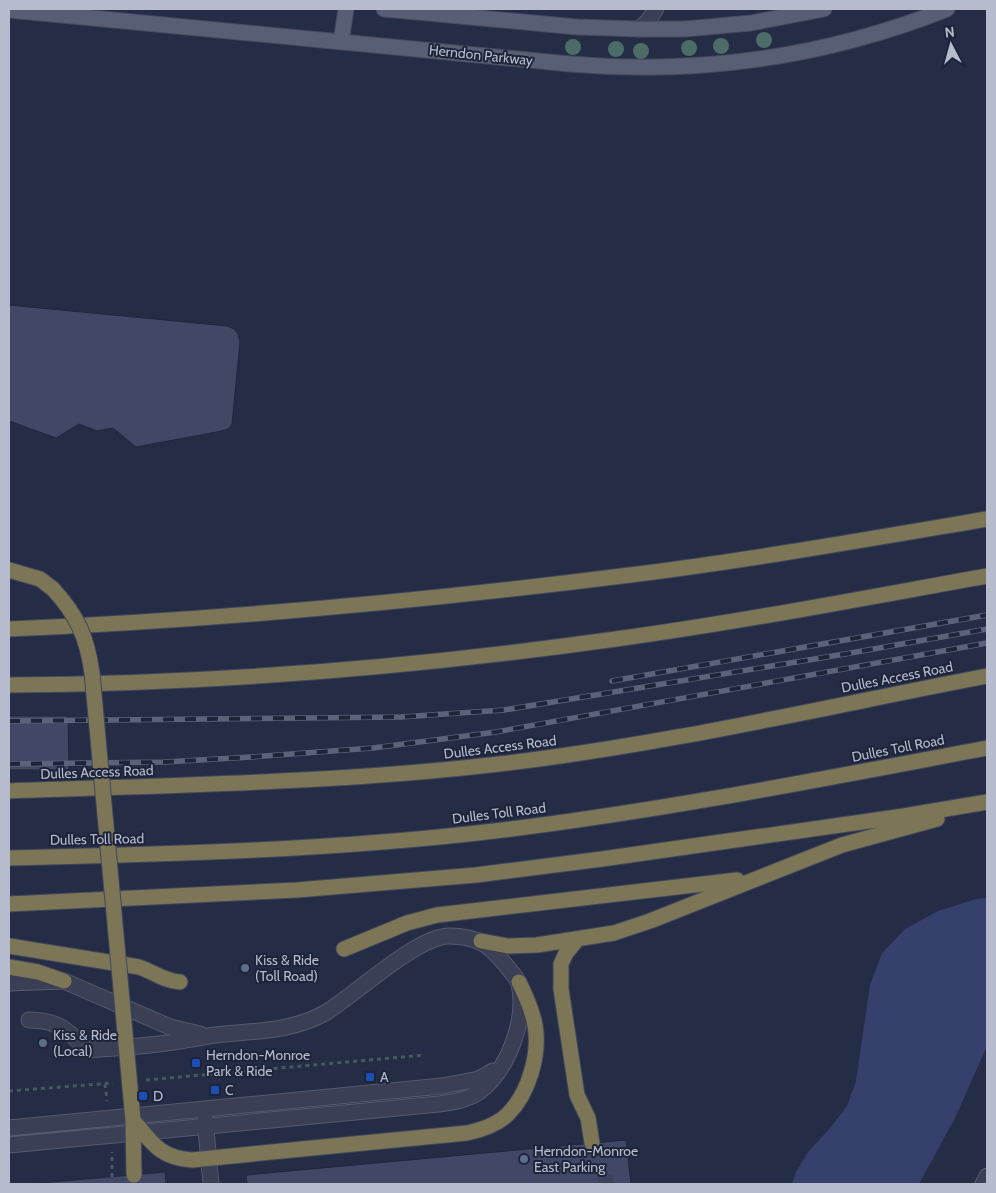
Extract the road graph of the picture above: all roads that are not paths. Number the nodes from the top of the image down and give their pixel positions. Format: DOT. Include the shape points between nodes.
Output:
graph roads {
  1 [pos="346,9"];
  2 [pos="384,9"];
  3 [pos="656,9"];
  4 [pos="824,9"];
  5 [pos="947,9"];
  6 [pos="9,10"];
  7 [pos="639,30"];
  8 [pos="341,42"];
  9 [pos="987,519"];
  10 [pos="9,570"];
  11 [pos="987,576"];
  12 [pos="9,629"];
  13 [pos="987,676"];
  14 [pos="9,685"];
  15 [pos="987,748"];
  16 [pos="9,791"];
  17 [pos="987,804"];
  18 [pos="9,858"];
  19 [pos="757,878"];
  20 [pos="9,904"];
  21 [pos="577,940"];
  22 [pos="481,941"];
  23 [pos="9,946"];
  24 [pos="344,949"];
  25 [pos="9,967"];
  26 [pos="64,981"];
  27 [pos="180,982"];
  28 [pos="519,982"];
  29 [pos="9,983"];
  30 [pos="29,1020"];
  31 [pos="214,1036"];
  32 [pos="503,1061"];
  33 [pos="204,1109"];
  34 [pos="133,1120"];
  35 [pos="206,1126"];
  36 [pos="9,1128"];
  37 [pos="592,1143"];
  38 [pos="9,1145"];
  39 [pos="134,1175"];
  40 [pos="987,1176"];
  41 [pos="211,1184"];
  42 [pos="983,1184"];
  1 -- 8 [label="main road"];
  2 -- 7 [label="main road"];
  3 -- 7 [label="street"];
  4 -- 7 [label="main road" via="742,24"];
  5 -- 8 [label="main road, Herndon Parkway" via="892,29 822,48 746,62 666,68 603,67"];
  6 -- 8 [label="main road, Herndon Parkway"];
  9 -- 12 [label="highway" via="632,575 180,620"];
  10 -- 34 [label="highway, bridge" via="40,579 53,588 73,612 90,656"];
  11 -- 14 [label="highway" via="694,627 463,658 230,678"];
  13 -- 16 [label="highway, Dulles Access Road" via="651,742 498,764 343,778"];
  15 -- 18 [label="highway, Dulles Toll Road" via="729,796 502,830 268,850"];
  17 -- 19 [label="highway" via="867,837"];
  17 -- 20 [label="highway" via="476,875 297,890"];
  19 -- 21 [label="highway" via="632,928"];
  19 -- 24 [label="highway" via="437,915"];
  21 -- 22 [label="highway" via="524,946"];
  21 -- 37 [label="highway" via="561,964 560,989 577,1094 588,1118"];
  22 -- 28 [label="street" via="497,954"];
  22 -- 31 [label="street" via="460,937 437,938 419,946 311,1020 281,1028"];
  23 -- 27 [label="highway" via="139,968 165,980"];
  25 -- 26 [label="highway"];
  26 -- 29 [label="street"];
  26 -- 31 [label="street" via="170,1027"];
  28 -- 32 [label="street" via="519,1021 511,1049"];
  28 -- 34 [label="highway, bridge" via="536,1027 535,1056 528,1082 516,1104 503,1118 488,1127 467,1134 192,1160 176,1158 161,1151"];
  30 -- 31 [label="street" via="61,1026 87,1050"];
  32 -- 33 [label="street" via="491,1073 463,1083"];
  32 -- 35 [label="street" via="478,1093 453,1102"];
  33 -- 35 [label="street"];
  33 -- 36 [label="street"];
  34 -- 39 [label="highway, bridge"];
  35 -- 38 [label="street"];
  35 -- 41 [label="street"];
  40 -- 42 [label="street"];
}
